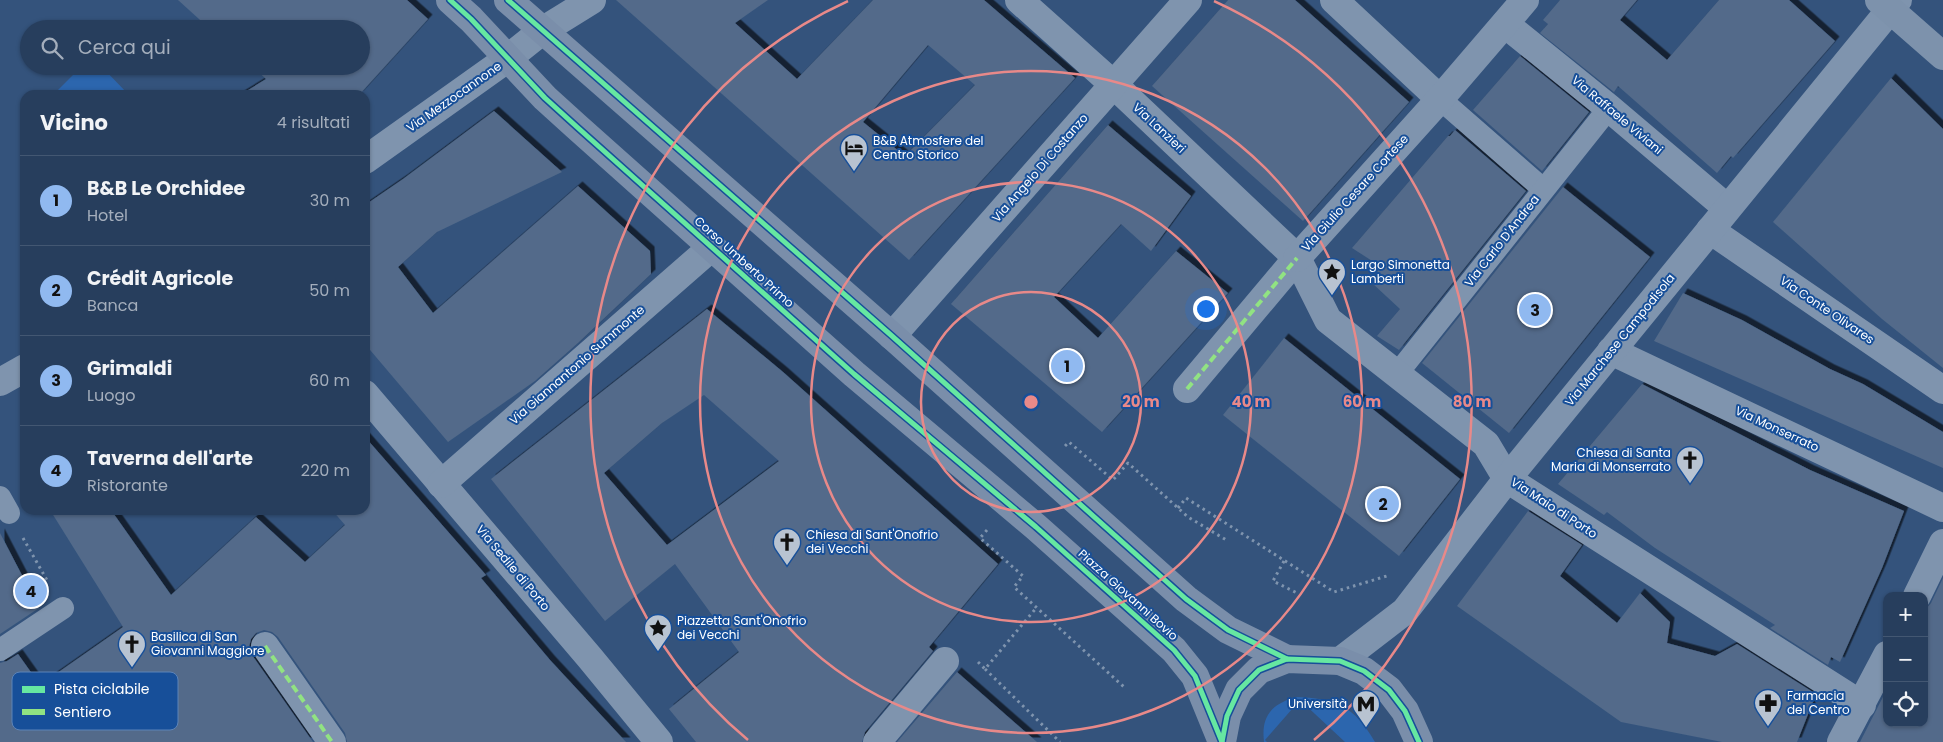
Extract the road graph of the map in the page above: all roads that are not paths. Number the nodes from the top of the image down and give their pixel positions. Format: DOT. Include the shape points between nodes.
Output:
graph roads {
  1 [pos="450,0"];
  2 [pos="508,0"];
  3 [pos="592,0"];
  4 [pos="1020,0"];
  5 [pos="1188,0"];
  6 [pos="1334,0"];
  7 [pos="1525,0"];
  8 [pos="1889,3"];
  9 [pos="1505,24"];
  10 [pos="542,31"];
  11 [pos="1943,56"];
  12 [pos="507,59"];
  13 [pos="1113,84"];
  14 [pos="1440,99"];
  15 [pos="1609,108"];
  16 [pos="370,156"];
  17 [pos="1543,189"];
  18 [pos="1727,208"];
  19 [pos="1710,230"];
  20 [pos="712,247"];
  21 [pos="1297,258"];
  22 [pos="892,336"];
  23 [pos="1611,351"];
  24 [pos="20,371"];
  25 [pos="1397,374"];
  26 [pos="0,382"];
  27 [pos="1187,389"];
  28 [pos="1943,390"];
  29 [pos="370,400"];
  30 [pos="1507,479"];
  31 [pos="441,484"];
  32 [pos="1943,508"];
  33 [pos="1036,526"];
  34 [pos="1943,543"];
  35 [pos="1918,592"];
  36 [pos="63,608"];
  37 [pos="264,646"];
  38 [pos="0,650"];
  39 [pos="1287,659"];
  40 [pos="945,661"];
  41 [pos="1340,661"];
  42 [pos="1883,663"];
  43 [pos="1862,705"];
  44 [pos="657,741"];
  45 [pos="332,742"];
  46 [pos="877,742"];
  47 [pos="1222,742"];
  48 [pos="1419,742"];
  49 [pos="1841,742"];
  1 -- 12 [label="main road, Corso Umberto Primo"];
  2 -- 10 [label="main road"];
  3 -- 10 [label="street, Via Mezzocannone"];
  4 -- 13 [label="street, Via Lanzieri"];
  5 -- 13 [label="street, Via Angelo Di Costanzo"];
  6 -- 14 [label="street"];
  7 -- 9 [label="street, Via Giulio Cesare Cortese"];
  8 -- 11 [label="main road"];
  8 -- 18 [label="street, Via Marchese Campodisola"];
  9 -- 14 [label="street, Via Giulio Cesare Cortese"];
  9 -- 15 [label="street, Via Raffaele Viviani"];
  10 -- 12 [label="street, Via Mezzocannone"];
  10 -- 22 [label="main road"];
  12 -- 16 [label="street, Via Mezzocannone"];
  12 -- 20 [label="main road, Corso Umberto Primo" via="545,98"];
  13 -- 21 [label="street, Via Lanzieri"];
  13 -- 22 [label="street, Via Angelo Di Costanzo"];
  14 -- 17 [label="lane"];
  14 -- 21 [label="street, Via Giulio Cesare Cortese"];
  15 -- 17 [label="lane, Via Carlo D'Andrea"];
  15 -- 18 [label="street, Via Raffaele Viviani"];
  17 -- 25 [label="lane, Via Carlo D'Andrea"];
  18 -- 19 [label="street, Via Marchese Campodisola"];
  19 -- 23 [label="street, Via Marchese Campodisola"];
  19 -- 28 [label="street, Via Conte Olivares"];
  20 -- 31 [label="street, Via Giannantonio Summonte"];
  20 -- 33 [label="main road, Corso Umberto Primo" via="854,374"];
  21 -- 25 [label="street, Via Maio di Porto" via="1328,320"];
  21 -- 27 [label="street, Via Giulio Cesare Cortese"];
  22 -- 39 [label="main road, Piazza Giovanni Bovio" via="1186,599 1228,630"];
  23 -- 30 [label="street, Via Marchese Campodisola"];
  23 -- 32 [label="street, Via Monserrato"];
  24 -- 26 [label="street"];
  25 -- 30 [label="street, Via Maio di Porto" via="1486,444"];
  29 -- 31 [label="street, Via Sedile di Porto"];
  30 -- 41 [label="street, Via Marchese Campodisola" via="1405,611"];
  30 -- 43 [label="street, Via Maio di Porto"];
  31 -- 44 [label="street, Via Sedile di Porto"];
  33 -- 47 [label="main road, Piazza Giovanni Bovio" via="1174,650 1195,676"];
  34 -- 35 [label="street"];
  36 -- 38 [label="lane"];
  37 -- 45 [label="street"];
  39 -- 41 [label="main road, Piazza Giovanni Bovio"];
  39 -- 47 [label="main road, Piazza Giovanni Bovio" via="1259,670 1239,690 1227,716"];
  40 -- 46 [label="street"];
  41 -- 48 [label="main road, Piazza Giovanni Bovio" via="1364,671 1389,690 1405,711"];
  42 -- 43 [label="street"];
  43 -- 49 [label="street"];
}
